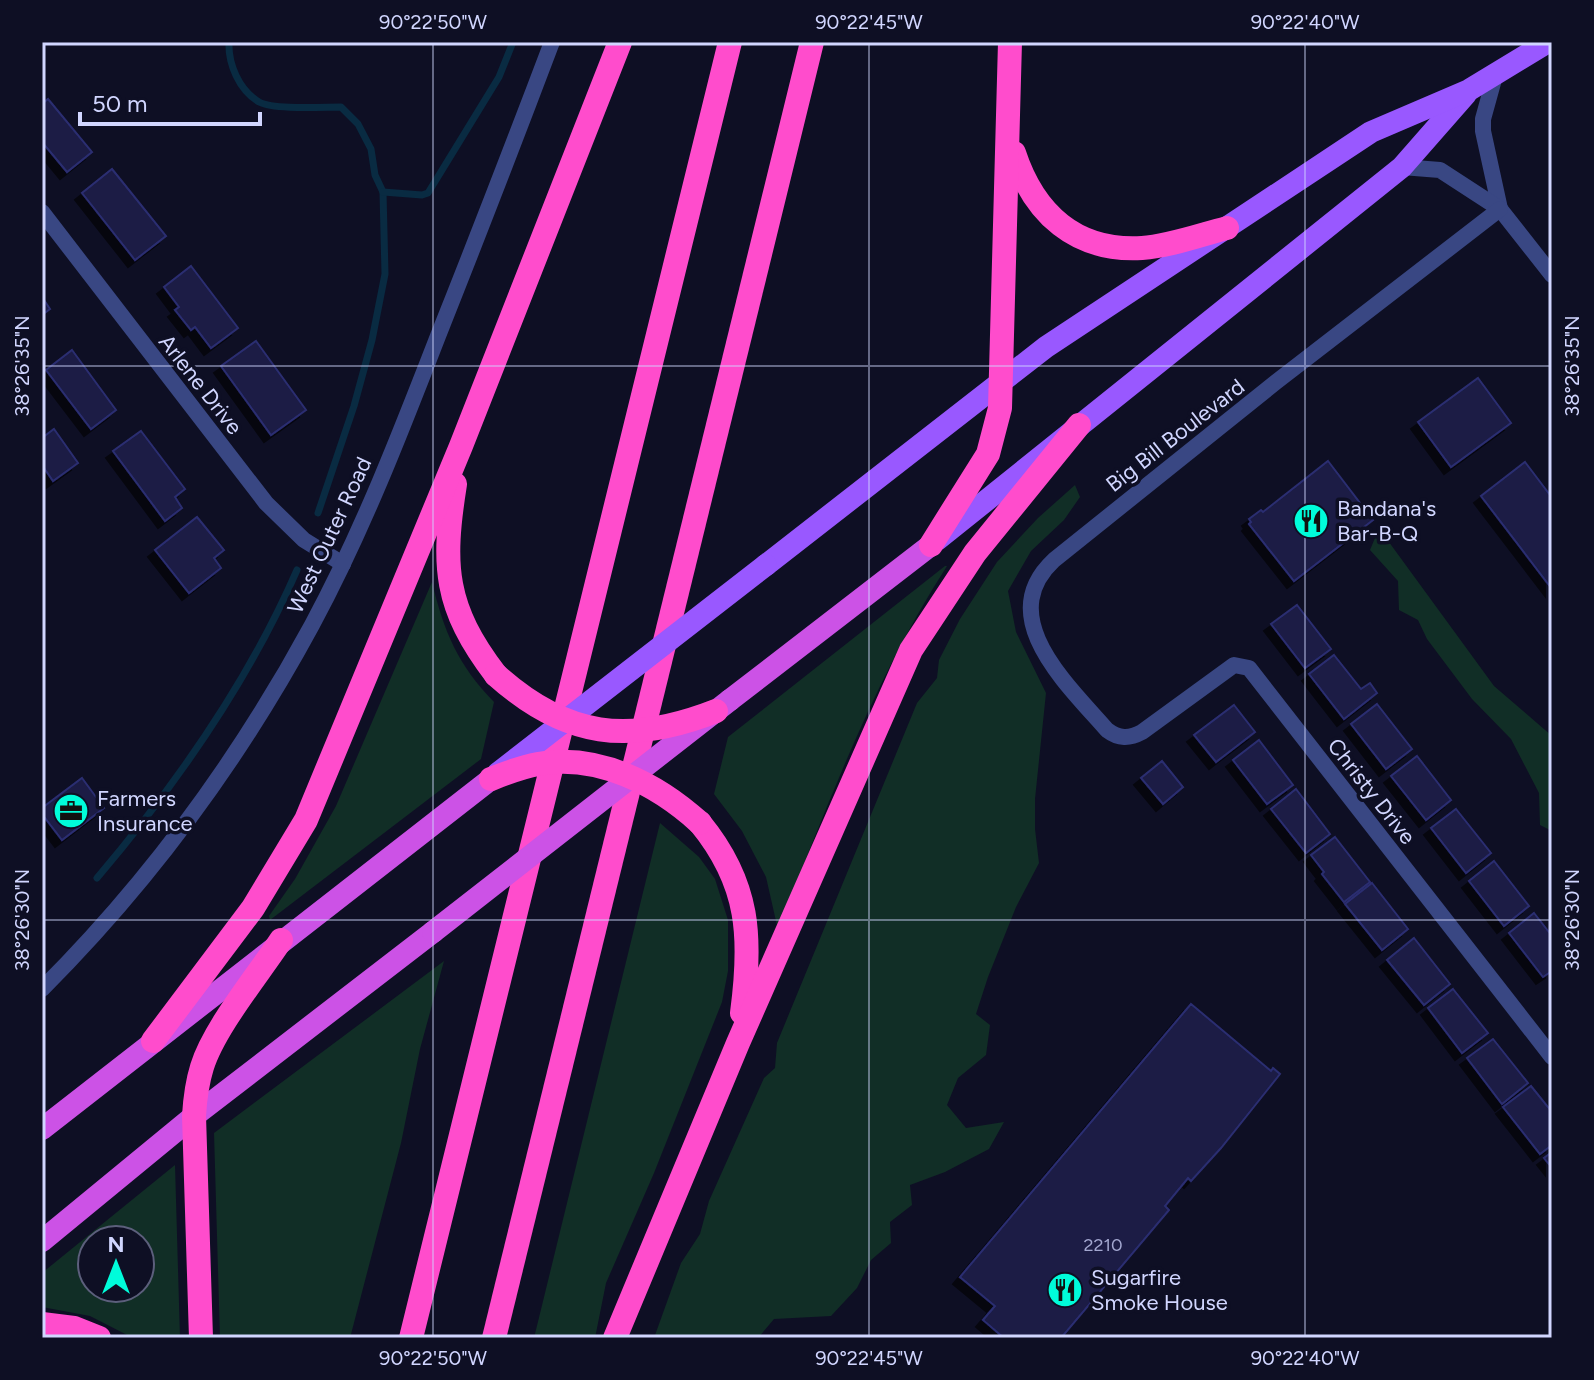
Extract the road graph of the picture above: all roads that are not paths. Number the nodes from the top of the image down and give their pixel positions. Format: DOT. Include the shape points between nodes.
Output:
graph roads {
  1 [pos="552,42"];
  2 [pos="620,42"];
  3 [pos="730,42"];
  4 [pos="812,42"];
  5 [pos="1010,42"];
  6 [pos="1548,42"];
  7 [pos="1496,72"];
  8 [pos="1469,90"];
  9 [pos="1009,137"];
  10 [pos="1402,167"];
  11 [pos="1500,209"];
  12 [pos="42,212"];
  13 [pos="1227,228"];
  14 [pos="1552,275"];
  15 [pos="1001,381"];
  16 [pos="1079,425"];
  17 [pos="461,446"];
  18 [pos="931,545"];
  19 [pos="343,564"];
  20 [pos="723,705"];
  21 [pos="564,720"];
  22 [pos="1124,738"];
  23 [pos="632,777"];
  24 [pos="491,779"];
  25 [pos="281,940"];
  26 [pos="42,989"];
  27 [pos="153,1041"];
  28 [pos="738,1043"];
  29 [pos="1552,1057"];
  30 [pos="194,1116"];
  31 [pos="42,1129"];
  32 [pos="42,1241"];
  33 [pos="42,1324"];
  34 [pos="99,1338"];
  35 [pos="201,1338"];
  36 [pos="411,1338"];
  37 [pos="494,1338"];
  38 [pos="615,1338"];
  1 -- 19 [label="street, West Outer Road" via="425,371"];
  2 -- 17 [label="highway"];
  3 -- 36 [label="highway"];
  4 -- 37 [label="highway"];
  5 -- 9 [label="highway"];
  6 -- 7 [label="main road"];
  7 -- 8 [label="main road"];
  7 -- 11 [label="street" via="1483,131"];
  8 -- 10 [label="main road"];
  8 -- 13 [label="main road" via="1371,132"];
  9 -- 13 [label="highway" via="1022,179 1067,232 1103,246 1144,248"];
  9 -- 15 [label="highway"];
  10 -- 11 [label="street" via="1440,170"];
  10 -- 16 [label="main road"];
  11 -- 14 [label="street"];
  11 -- 22 [label="street, Big Bill Boulevard" via="1042,571 1030,598 1038,640 1107,730"];
  12 -- 19 [label="street, Arlene Drive" via="266,503 304,540"];
  13 -- 15 [label="main road"];
  15 -- 18 [label="highway" via="988,454"];
  15 -- 21 [label="main road, bridge"];
  16 -- 18 [label="main road"];
  16 -- 28 [label="highway" via="975,553 911,650"];
  17 -- 21 [label="highway, bridge" via="447,535 457,609 496,675 531,703"];
  17 -- 27 [label="highway" via="306,820 253,908"];
  18 -- 20 [label="highway"];
  19 -- 26 [label="street, West Outer Road" via="287,668 203,798 131,891"];
  20 -- 21 [label="highway, bridge" via="671,727 643,732 590,728"];
  20 -- 23 [label="highway, bridge"];
  21 -- 24 [label="main road, bridge"];
  22 -- 29 [label="street, Christy Drive" via="1142,732 1234,665 1249,668"];
  23 -- 24 [label="highway, bridge" via="565,762 540,763"];
  23 -- 28 [label="highway, bridge" via="700,823 733,874 744,904 747,952"];
  23 -- 30 [label="highway, bridge"];
  24 -- 25 [label="highway"];
  25 -- 27 [label="highway"];
  25 -- 30 [label="highway" via="213,1040 202,1064"];
  27 -- 31 [label="highway"];
  28 -- 38 [label="highway"];
  30 -- 32 [label="highway"];
  30 -- 35 [label="highway"];
  33 -- 34 [label="highway"];
}
